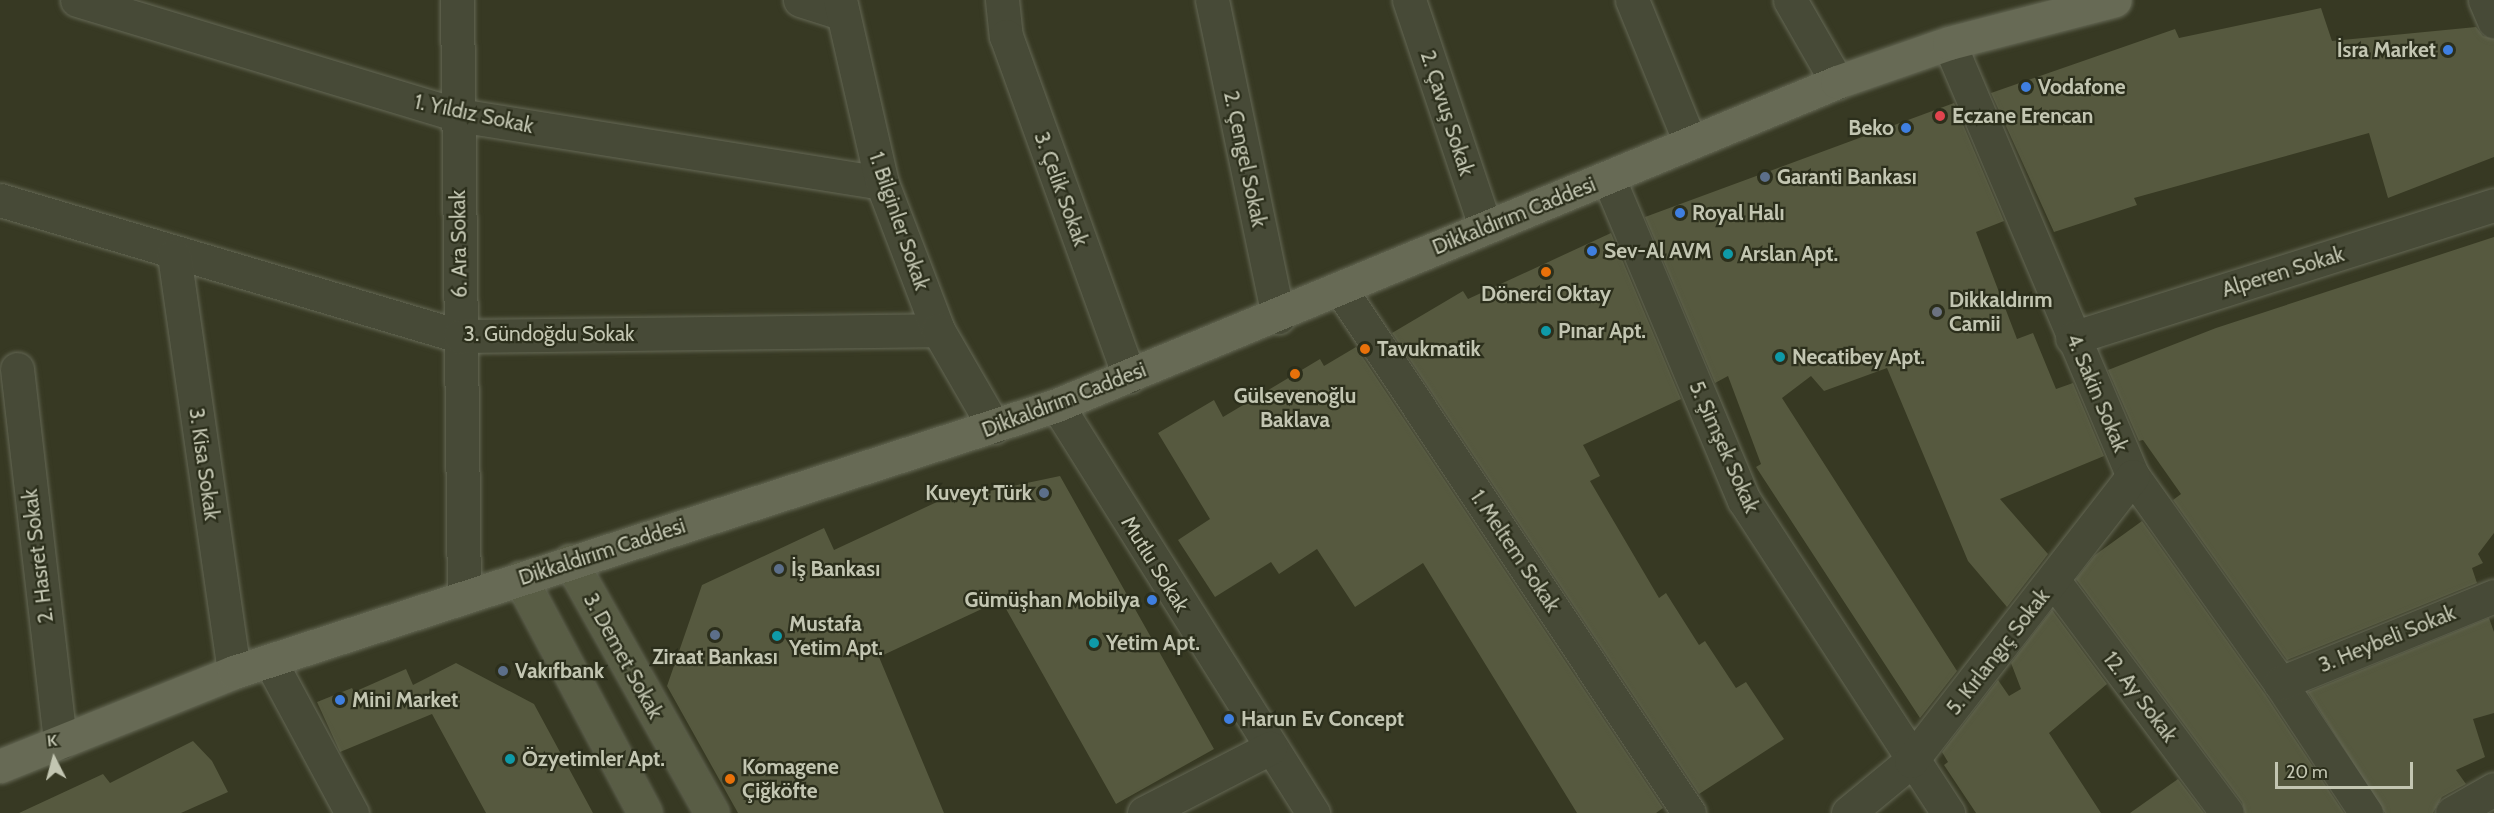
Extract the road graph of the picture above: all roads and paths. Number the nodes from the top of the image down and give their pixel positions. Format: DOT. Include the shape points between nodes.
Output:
graph roads {
  1 [pos="77,0"];
  2 [pos="457,0"];
  3 [pos="800,0"];
  4 [pos="1002,0"];
  5 [pos="1212,0"];
  6 [pos="1409,0"];
  7 [pos="1632,0"];
  8 [pos="1790,0"];
  9 [pos="2115,0"];
  10 [pos="2485,0"];
  11 [pos="840,6"];
  12 [pos="2494,21"];
  13 [pos="1949,43"];
  14 [pos="1837,82"];
  15 [pos="458,115"];
  16 [pos="1690,142"];
  17 [pos="1608,177"];
  18 [pos="882,183"];
  19 [pos="0,200"];
  20 [pos="2494,205"];
  21 [pos="1485,226"];
  22 [pos="174,255"];
  23 [pos="1341,290"];
  24 [pos="1278,317"];
  25 [pos="938,330"];
  26 [pos="460,336"];
  27 [pos="2072,338"];
  28 [pos="17,369"];
  29 [pos="1129,376"];
  30 [pos="1057,405"];
  31 [pos="994,427"];
  32 [pos="2133,476"];
  33 [pos="570,561"];
  34 [pos="520,578"];
  35 [pos="2054,581"];
  36 [pos="464,596"];
  37 [pos="2494,596"];
  38 [pos="270,661"];
  39 [pos="234,672"];
  40 [pos="2280,682"];
  41 [pos="60,743"];
  42 [pos="1270,748"];
  43 [pos="1911,761"];
  44 [pos="0,766"];
  45 [pos="2494,789"];
  46 [pos="350,813"];
  47 [pos="645,813"];
  48 [pos="712,813"];
  49 [pos="1144,813"];
  50 [pos="1313,813"];
  51 [pos="1689,813"];
  52 [pos="1848,813"];
  53 [pos="1948,813"];
  54 [pos="2227,813"];
  55 [pos="2366,813"];
  56 [pos="2452,813"];
  1 -- 15 [label="street, 1. Yıldız Sokak"];
  2 -- 15 [label="street, 6. Ara Sokak"];
  3 -- 11 [label="street"];
  4 -- 29 [label="street, 3. Çelik Sokak" via="1006,36"];
  5 -- 24 [label="street, 2. Çengel Sokak"];
  6 -- 21 [label="street, 2. Çavuş Sokak"];
  7 -- 16 [label="street"];
  8 -- 14 [label="street"];
  9 -- 13 [label="main road, Dikkaldırım Caddesi"];
  10 -- 12 [label="street"];
  11 -- 18 [label="street, 1. Bilginler Sokak"];
  13 -- 14 [label="main road, Dikkaldırım Caddesi"];
  13 -- 27 [label="street, 4. Sakin Sokak"];
  14 -- 16 [label="main road, Dikkaldırım Caddesi"];
  15 -- 18 [label="street, 1. Yıldız Sokak"];
  15 -- 26 [label="street, 6. Ara Sokak"];
  16 -- 17 [label="main road, Dikkaldırım Caddesi"];
  17 -- 21 [label="main road, Dikkaldırım Caddesi"];
  17 -- 43 [label="street, 5. Şimşek Sokak" via="1744,500"];
  18 -- 25 [label="street, 1. Bilginler Sokak"];
  19 -- 22 [label="street, 3. Gündoğdu Sokak"];
  20 -- 27 [label="street, Alperen Sokak"];
  21 -- 23 [label="main road, Dikkaldırım Caddesi"];
  22 -- 26 [label="street, 3. Gündoğdu Sokak"];
  22 -- 39 [label="street, 3. Kisa Sokak"];
  23 -- 24 [label="main road, Dikkaldırım Caddesi"];
  23 -- 51 [label="street, 1. Meltem Sokak"];
  24 -- 29 [label="main road, Dikkaldırım Caddesi"];
  25 -- 26 [label="street, 3. Gündoğdu Sokak"];
  25 -- 31 [label="street, 1. Bilginler Sokak"];
  26 -- 36 [label="street, 6. Ara Sokak"];
  27 -- 32 [label="street, 4. Sakin Sokak"];
  28 -- 41 [label="street, 2. Hasret Sokak"];
  29 -- 30 [label="main road, Dikkaldırım Caddesi"];
  30 -- 31 [label="main road, Dikkaldırım Caddesi"];
  30 -- 42 [label="street, Mutlu Sokak"];
  31 -- 33 [label="main road, Dikkaldırım Caddesi"];
  32 -- 35 [label="street, 5. Kırlangıç Sokak"];
  32 -- 40 [label="street, 4. Sakin Sokak"];
  33 -- 34 [label="main road, Dikkaldırım Caddesi"];
  33 -- 48 [label="main road, 3. Demet Sokak"];
  34 -- 36 [label="main road, Dikkaldırım Caddesi"];
  34 -- 47 [label="main road"];
  35 -- 43 [label="street, 5. Kırlangıç Sokak"];
  35 -- 54 [label="street, 12. Ay Sokak"];
  36 -- 38 [label="main road, Dikkaldırım Caddesi"];
  37 -- 40 [label="street, 3. Heybeli Sokak"];
  38 -- 39 [label="main road, Dikkaldırım Caddesi"];
  38 -- 46 [label="street"];
  39 -- 41 [label="main road, Dikkaldırım Caddesi"];
  40 -- 55 [label="street, 4. Sakin Sokak"];
  41 -- 44 [label="main road, Dikkaldırım Caddesi"];
  42 -- 49 [label="street"];
  42 -- 50 [label="street, Mutlu Sokak"];
  43 -- 52 [label="street, 5. Kırlangıç Sokak"];
  43 -- 53 [label="street, 5. Şimşek Sokak"];
  45 -- 56 [label="street"];
}
